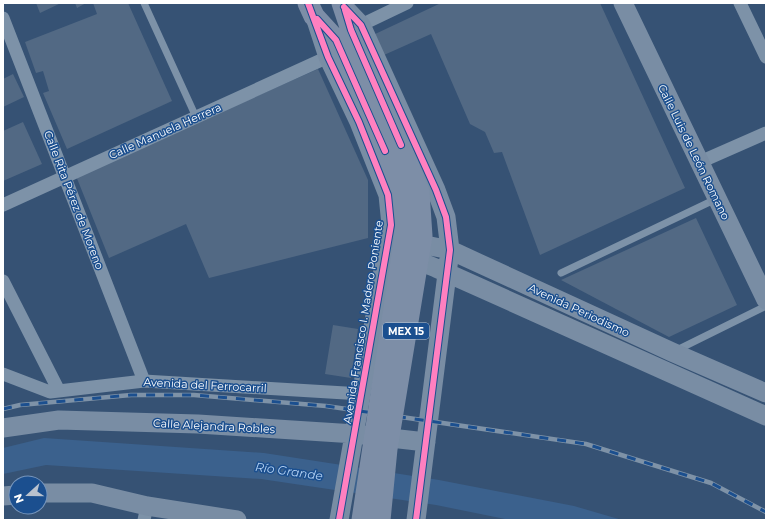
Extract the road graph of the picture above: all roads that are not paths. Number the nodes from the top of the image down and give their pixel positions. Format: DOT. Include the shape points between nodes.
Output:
graph roads {
  1 [pos="144,3"];
  2 [pos="407,3"];
  3 [pos="623,3"];
  4 [pos="740,3"];
  5 [pos="343,5"];
  6 [pos="311,9"];
  7 [pos="3,18"];
  8 [pos="361,25"];
  9 [pos="328,57"];
  10 [pos="766,57"];
  11 [pos="196,116"];
  12 [pos="766,133"];
  13 [pos="393,148"];
  14 [pos="700,162"];
  15 [pos="65,176"];
  16 [pos="717,199"];
  17 [pos="3,205"];
  18 [pos="388,246"];
  19 [pos="450,250"];
  20 [pos="447,272"];
  21 [pos="561,273"];
  22 [pos="3,280"];
  23 [pos="766,300"];
  24 [pos="766,306"];
  25 [pos="672,352"];
  26 [pos="3,374"];
  27 [pos="144,381"];
  28 [pos="54,391"];
  29 [pos="766,393"];
  30 [pos="362,394"];
  31 [pos="766,416"];
  32 [pos="3,428"];
  33 [pos="355,434"];
  34 [pos="426,442"];
  35 [pos="48,493"];
  36 [pos="341,512"];
  37 [pos="146,513"];
  38 [pos="418,517"];
  39 [pos="237,520"];
  40 [pos="362,520"];
  41 [pos="380,520"];
  1 -- 11 [label="lane"];
  2 -- 8 [label="street"];
  3 -- 14 [label="main road, Calle Luis de León Romano"];
  4 -- 10 [label="street"];
  5 -- 8 [label="main road, Avenida Francisco I. Madero Poniente"];
  5 -- 13 [label="main road, Avenida Francisco I. Madero Poniente / MEX 15"];
  6 -- 9 [label="main road, Avenida Francisco I. Madero Poniente"];
  6 -- 13 [label="main road, Avenida Francisco I. Madero Poniente / MEX 15" via="336,40"];
  7 -- 15 [label="street, Calle Rita Pérez de Moreno"];
  8 -- 19 [label="main road, Avenida Francisco I. Madero Poniente" via="436,190 446,217"];
  9 -- 11 [label="street, Calle Manuela Herrera"];
  9 -- 18 [label="main road, Avenida Francisco I. Madero Poniente" via="359,122 388,195 391,225"];
  11 -- 15 [label="street, Calle Manuela Herrera"];
  12 -- 14 [label="street"];
  13 -- 40 [label="main road, Avenida Francisco I. Madero Poniente / MEX 15, bridge" via="402,194 405,235"];
  13 -- 41 [label="main road, Avenida Francisco I. Madero Poniente / MEX 15, bridge" via="419,192 422,236 387,449"];
  14 -- 16 [label="main road, Calle Luis de León Romano"];
  15 -- 17 [label="street, Calle Manuela Herrera"];
  15 -- 27 [label="street, Calle Rita Pérez de Moreno"];
  16 -- 21 [label="lane"];
  16 -- 23 [label="main road, Calle Luis de León Romano"];
  18 -- 19 [label="main road, Avenida Periodismo" via="410,241"];
  18 -- 20 [label="main road, Avenida Periodismo"];
  18 -- 30 [label="main road, Avenida Francisco I. Madero Poniente"];
  19 -- 20 [label="main road, Avenida Francisco I. Madero Poniente"];
  19 -- 25 [label="main road, Avenida Periodismo"];
  20 -- 31 [label="main road, Avenida Periodismo"];
  20 -- 34 [label="main road, Avenida Francisco I. Madero Poniente"];
  22 -- 28 [label="street"];
  24 -- 25 [label="lane"];
  25 -- 29 [label="main road, Avenida Periodismo"];
  26 -- 28 [label="street"];
  27 -- 28 [label="street, Avenida del Ferrocarril"];
  27 -- 30 [label="street, Avenida del Ferrocarril"];
  30 -- 33 [label="main road, Avenida Francisco I. Madero Poniente"];
  32 -- 33 [label="main road, Calle Alejandra Robles" via="59,420 198,424"];
  33 -- 34 [label="main road, Calle Alejandra Robles"];
  33 -- 36 [label="main road, Avenida Francisco I. Madero Poniente"];
  34 -- 38 [label="main road, Avenida Francisco I. Madero Poniente"];
  35 -- 37 [label="main road" via="92,493"];
  37 -- 39 [label="main road"];
}
